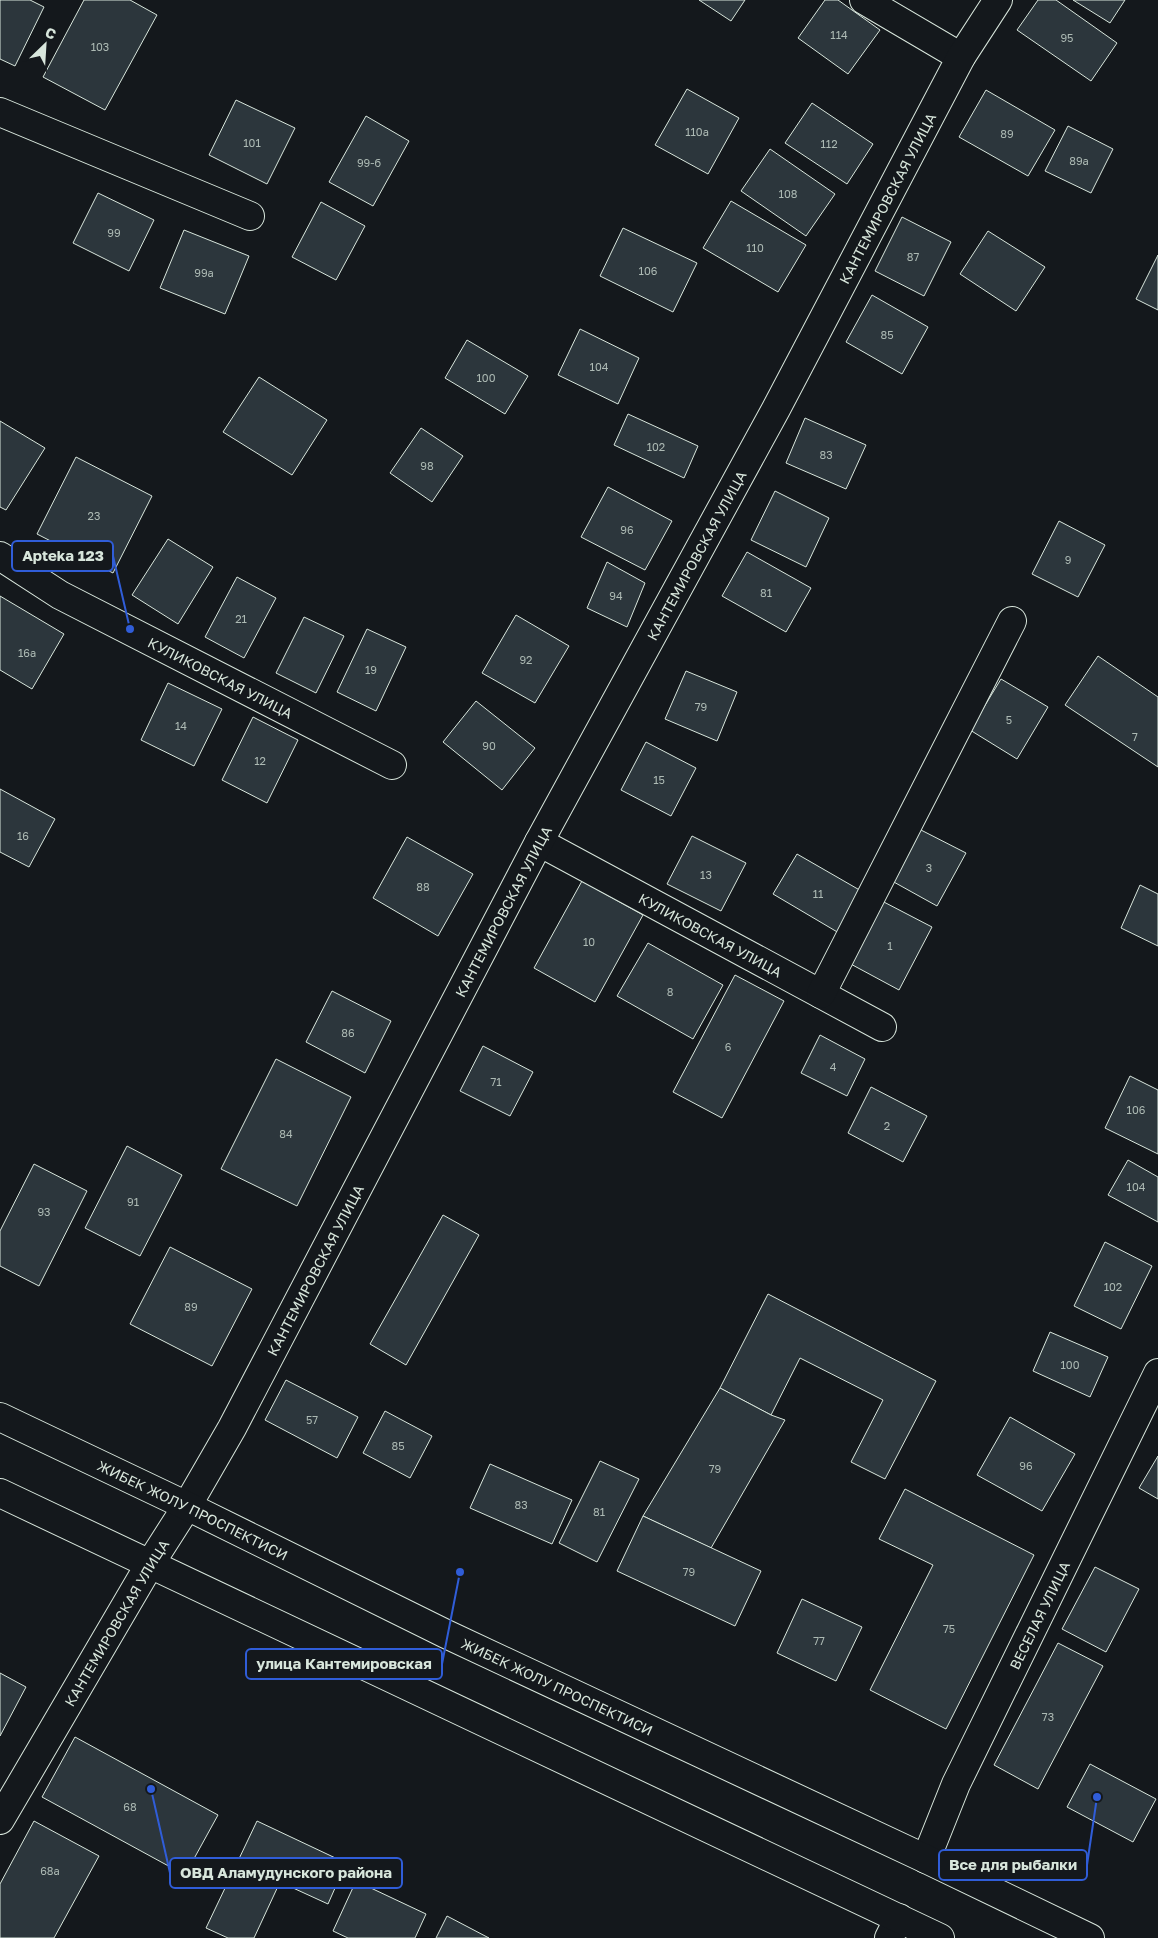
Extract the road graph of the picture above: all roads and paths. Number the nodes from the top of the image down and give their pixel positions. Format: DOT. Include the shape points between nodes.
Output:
graph roads {
  1 [pos="864,0"];
  2 [pos="998,0"];
  3 [pos="962,57"];
  4 [pos="0,112"];
  5 [pos="250,216"];
  6 [pos="0,556"];
  7 [pos="1012,621"];
  8 [pos="392,765"];
  9 [pos="539,842"];
  10 [pos="821,994"];
  11 [pos="882,1027"];
  12 [pos="1158,1373"];
  13 [pos="0,1417"];
  14 [pos="0,1493"];
  15 [pos="187,1506"];
  16 [pos="150,1564"];
  17 [pos="0,1820"];
  18 [pos="926,1859"];
  19 [pos="894,1928"];
  20 [pos="940,1938"];
  21 [pos="1090,1938"];
  1 -- 3 [label="street"];
  2 -- 3 [label="street, КАНТЕМИРОВСКАЯ УЛИЦА"];
  3 -- 9 [label="street, КАНТЕМИРОВСКАЯ УЛИЦА" via="771,418"];
  4 -- 5 [label="street"];
  6 -- 8 [label="street, КУЛИКОВСКАЯ УЛИЦА" via="60,595"];
  7 -- 10 [label="street"];
  9 -- 10 [label="street, КУЛИКОВСКАЯ УЛИЦА"];
  9 -- 15 [label="street, КАНТЕМИРОВСКАЯ УЛИЦА" via="232,1428"];
  10 -- 11 [label="street, КУЛИКОВСКАЯ УЛИЦА"];
  12 -- 18 [label="street, ВЕСЕЛАЯ УЛИЦА" via="956,1784"];
  13 -- 15 [label="street, ЖИБЕК ЖОЛУ ПРОСПЕКТИСИ"];
  14 -- 16 [label="street"];
  15 -- 16 [label="street, КАНТЕМИРОВСКАЯ УЛИЦА"];
  15 -- 18 [label="street, ЖИБЕК ЖОЛУ ПРОСПЕКТИСИ" via="446,1634"];
  16 -- 17 [label="street, КАНТЕМИРОВСКАЯ УЛИЦА"];
  16 -- 19 [label="street"];
  18 -- 21 [label="street, ЖИБЕК ЖОЛУ ПРОСПЕКТИСИ"];
  19 -- 20 [label="street"];
}
